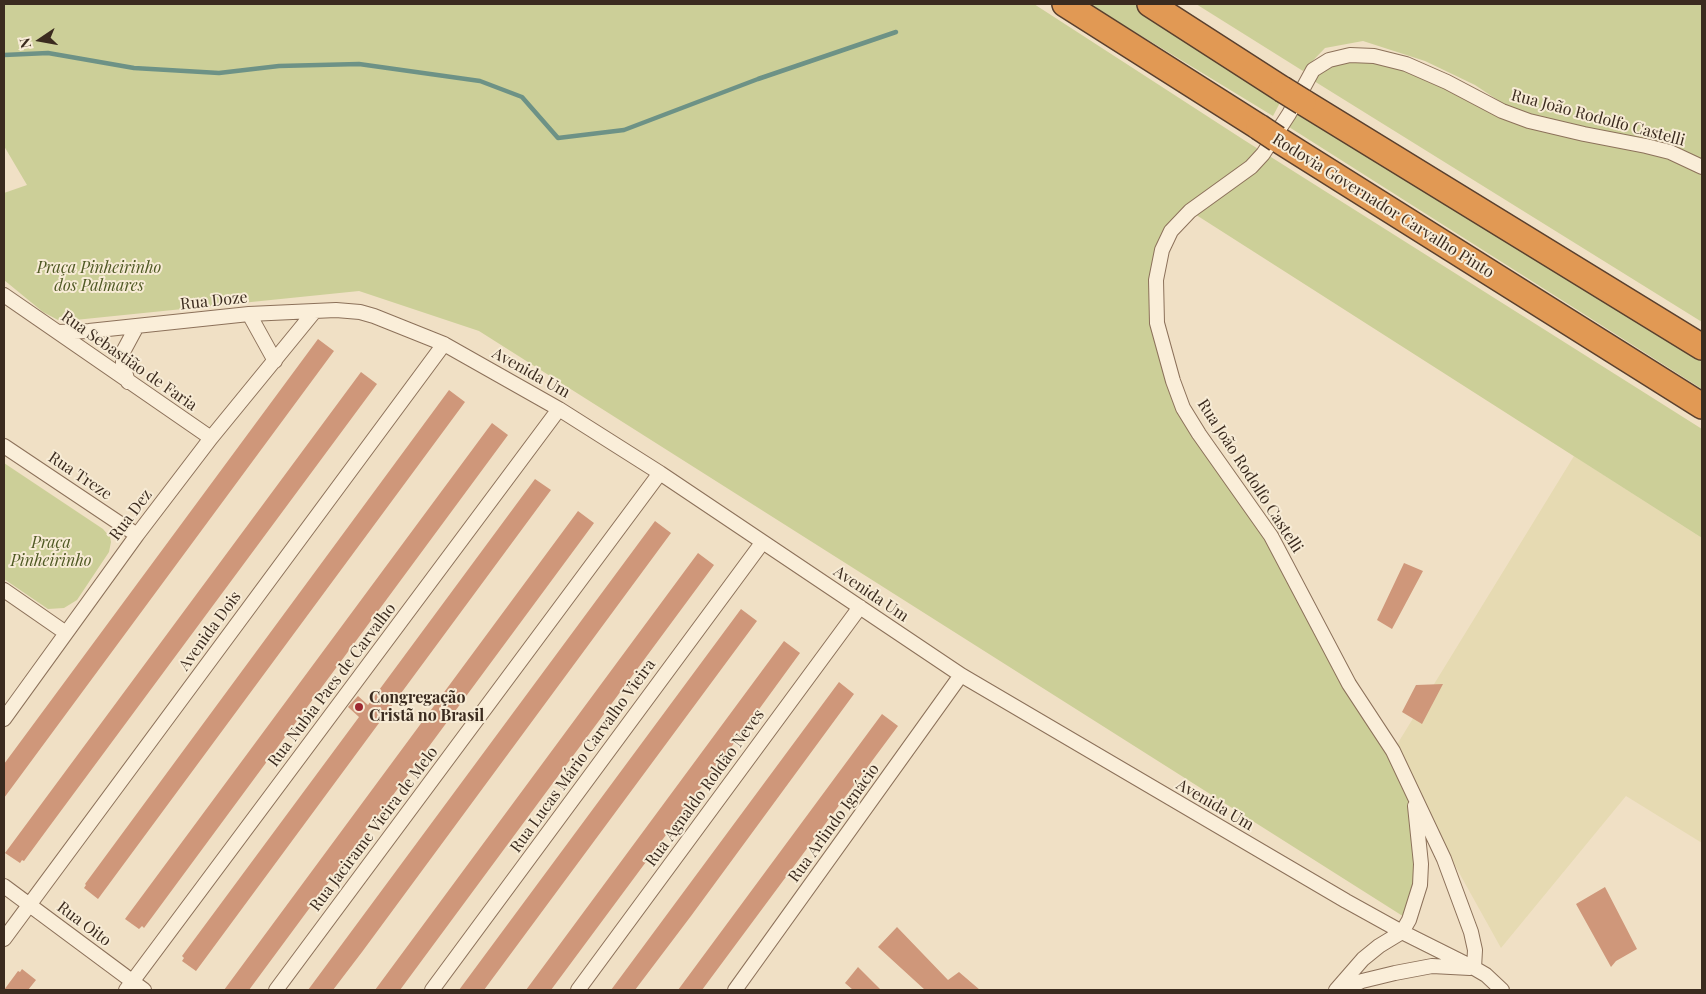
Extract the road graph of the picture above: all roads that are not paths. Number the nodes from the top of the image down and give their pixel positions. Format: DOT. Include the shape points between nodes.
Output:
graph roads {
  1 [pos="1065,4"];
  2 [pos="1150,4"];
  3 [pos="1702,167"];
  4 [pos="4,295"];
  5 [pos="314,312"];
  6 [pos="249,314"];
  7 [pos="137,326"];
  8 [pos="58,332"];
  9 [pos="444,344"];
  10 [pos="1702,347"];
  11 [pos="275,361"];
  12 [pos="128,382"];
  13 [pos="1702,406"];
  14 [pos="559,409"];
  15 [pos="210,438"];
  16 [pos="4,446"];
  17 [pos="660,473"];
  18 [pos="137,535"];
  19 [pos="762,542"];
  20 [pos="4,590"];
  21 [pos="860,607"];
  22 [pos="66,633"];
  23 [pos="961,675"];
  24 [pos="4,719"];
  25 [pos="1413,790"];
  26 [pos="4,886"];
  27 [pos="29,905"];
  28 [pos="1402,932"];
  29 [pos="4,939"];
  30 [pos="1474,968"];
  31 [pos="134,988"];
  32 [pos="742,988"];
  33 [pos="276,990"];
  34 [pos="432,990"];
  35 [pos="578,990"];
  36 [pos="1336,990"];
  37 [pos="1343,990"];
  38 [pos="1502,990"];
  1 -- 13 [label="highway, Rodovia Governador Carvalho Pinto"];
  2 -- 10 [label="highway"];
  3 -- 25 [label="street, Rua João Rodolfo Castelli" via="1670,152 1584,134 1502,111 1406,64 1374,56 1350,55 1329,60 1314,70 1263,154 1251,167 1190,211 1171,230 1162,250 1156,280 1157,323 1183,408 1271,536 1350,684 1393,751"];
  4 -- 8 [label="street, Rua Sebastião de Faria"];
  5 -- 6 [label="street, Rua Doze"];
  5 -- 9 [label="street, Avenida Um" via="360,312"];
  5 -- 11 [label="street, Rua Dez"];
  6 -- 7 [label="street, Rua Doze"];
  6 -- 11 [label="street"];
  7 -- 8 [label="street, Rua Doze"];
  7 -- 12 [label="street" via="123,352"];
  8 -- 12 [label="street, Rua Sebastião de Faria"];
  9 -- 14 [label="street, Avenida Um"];
  9 -- 27 [label="street, Avenida Dois"];
  11 -- 15 [label="street, Rua Dez"];
  12 -- 15 [label="street, Rua Sebastião de Faria"];
  14 -- 17 [label="street, Avenida Um"];
  14 -- 31 [label="street, Rua Nubia Paes de Carvalho"];
  15 -- 18 [label="street, Rua Dez"];
  16 -- 18 [label="street, Rua Treze"];
  17 -- 19 [label="street, Avenida Um"];
  17 -- 33 [label="street, Rua Jacirame Vieira de Melo"];
  18 -- 22 [label="street, Rua Dez"];
  19 -- 21 [label="street, Avenida Um"];
  19 -- 34 [label="street, Rua Lucas Mário Carvalho Vieira"];
  20 -- 22 [label="street"];
  21 -- 23 [label="street, Avenida Um"];
  21 -- 35 [label="street, Rua Agnaldo Roldão Neves"];
  22 -- 24 [label="street, Rua Dez"];
  23 -- 28 [label="street, Avenida Um"];
  23 -- 32 [label="street, Rua Arlindo Ignácio"];
  25 -- 28 [label="street" via="1421,864 1420,885"];
  25 -- 30 [label="street, Rua João Rodolfo Castelli" via="1444,859 1471,932"];
  26 -- 27 [label="street, Rua Oito"];
  27 -- 29 [label="street, Avenida Dois"];
  27 -- 31 [label="street, Rua Oito"];
  28 -- 30 [label="street, Avenida Um"];
  28 -- 36 [label="street" via="1363,959"];
  30 -- 37 [label="street" via="1432,966 1362,981"];
  30 -- 38 [label="street"];
}
